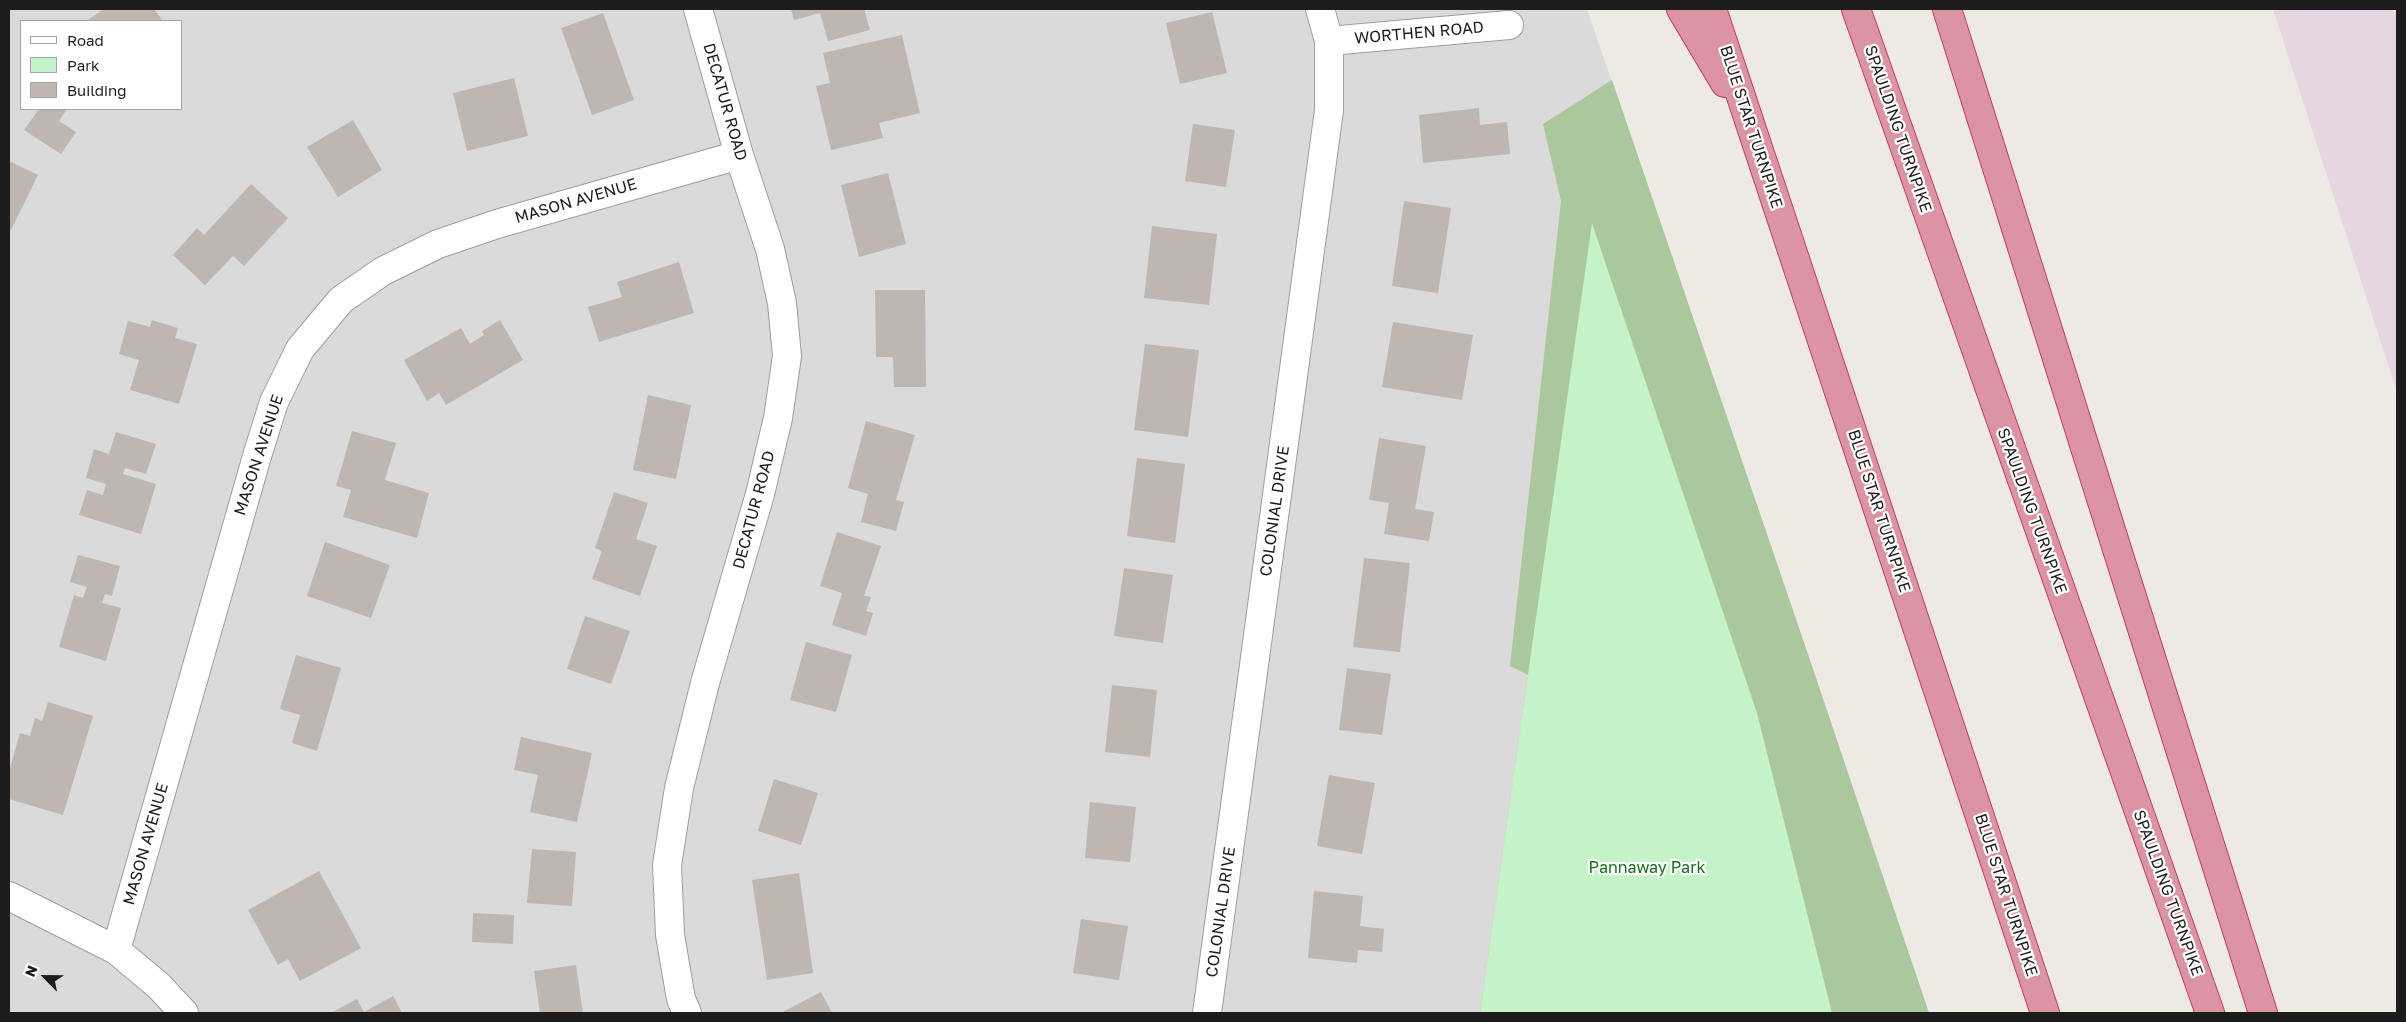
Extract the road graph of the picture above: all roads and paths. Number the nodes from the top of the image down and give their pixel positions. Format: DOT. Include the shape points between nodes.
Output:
graph roads {
  1 [pos="698,9"];
  2 [pos="1320,9"];
  3 [pos="1681,9"];
  4 [pos="1712,9"];
  5 [pos="1856,9"];
  6 [pos="1946,9"];
  7 [pos="1509,25"];
  8 [pos="1329,41"];
  9 [pos="1751,126"];
  10 [pos="739,155"];
  11 [pos="9,896"];
  12 [pos="116,950"];
  13 [pos="184,1013"];
  14 [pos="687,1013"];
  15 [pos="1207,1013"];
  16 [pos="2045,1013"];
  17 [pos="2210,1013"];
  18 [pos="2263,1013"];
  1 -- 10 [label="street, DECATUR ROAD"];
  2 -- 8 [label="street, COLONIAL DRIVE"];
  3 -- 9 [label="highway"];
  4 -- 9 [label="highway, BLUE STAR TURNPIKE"];
  5 -- 17 [label="highway, SPAULDING TURNPIKE"];
  6 -- 18 [label="highway"];
  7 -- 8 [label="street, WORTHEN ROAD"];
  8 -- 15 [label="street, COLONIAL DRIVE" via="1329,110"];
  9 -- 16 [label="highway, BLUE STAR TURNPIKE"];
  10 -- 12 [label="street, MASON AVENUE" via="438,244 384,271 341,300 300,349 274,402 257,456"];
  10 -- 14 [label="street, DECATUR ROAD" via="770,249 782,303 786,356 778,418 760,494 705,684 677,798 667,864 670,935 681,999"];
  11 -- 12 [label="street"];
  12 -- 13 [label="street" via="159,986"];
}
